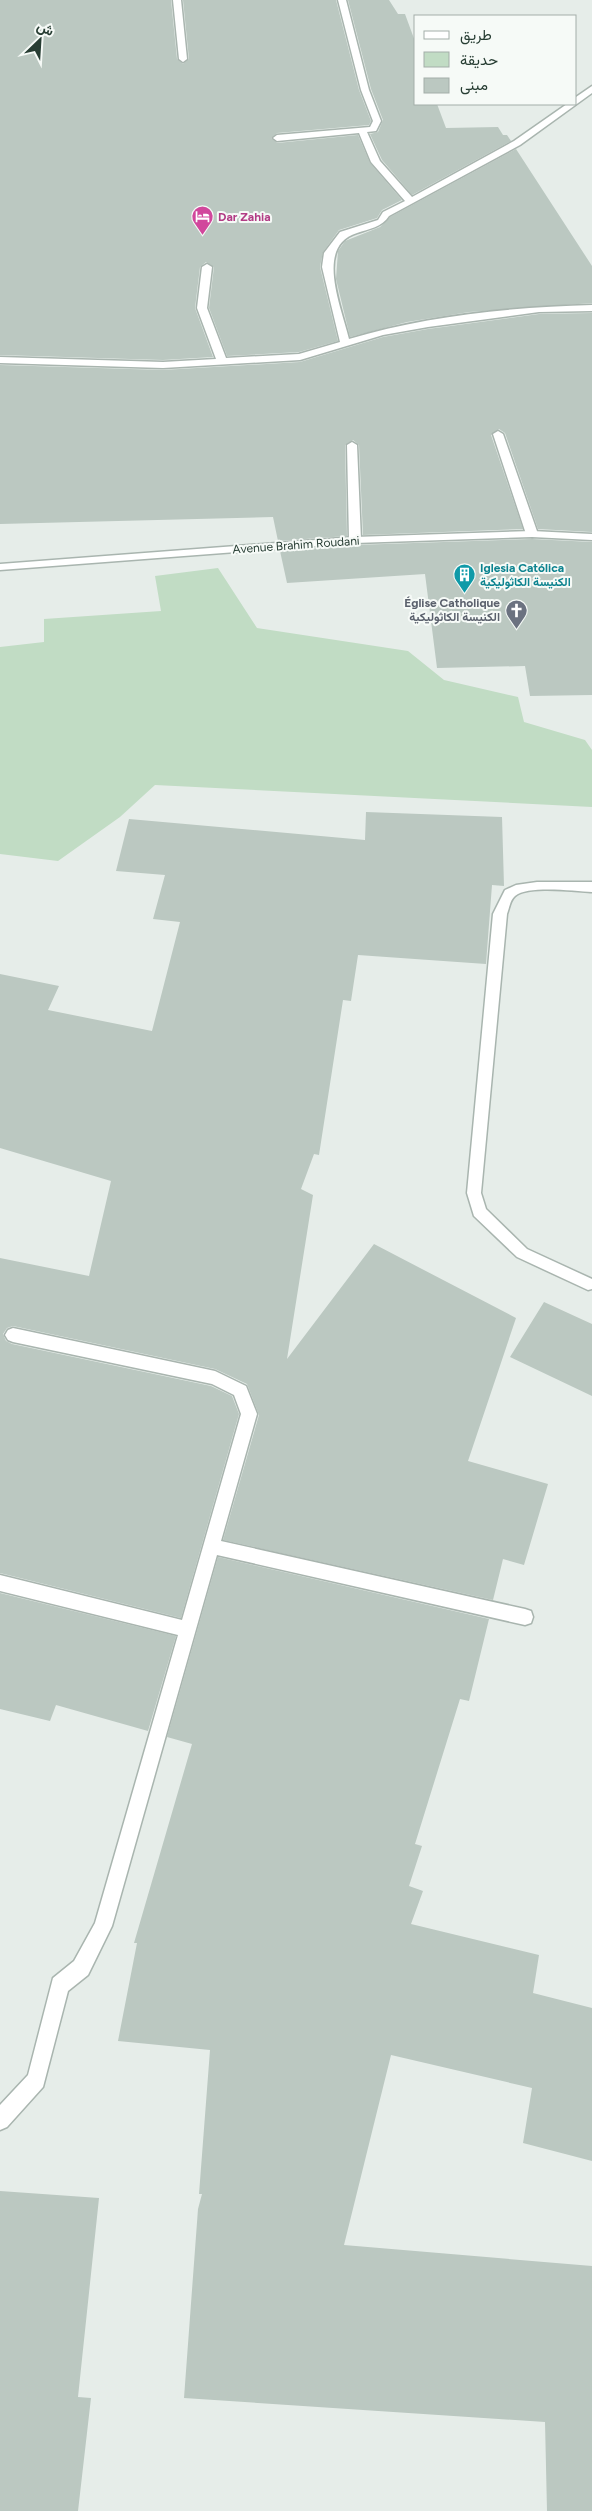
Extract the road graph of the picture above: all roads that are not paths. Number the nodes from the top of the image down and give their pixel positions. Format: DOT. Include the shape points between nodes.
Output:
graph roads {
  1 [pos="177,0"];
  2 [pos="342,0"];
  3 [pos="183,59"];
  4 [pos="592,89"];
  5 [pos="577,100"];
  6 [pos="571,105"];
  7 [pos="362,130"];
  8 [pos="277,138"];
  9 [pos="411,202"];
  10 [pos="208,267"];
  11 [pos="592,308"];
  12 [pos="345,343"];
  13 [pos="0,360"];
  14 [pos="222,361"];
  15 [pos="498,434"];
  16 [pos="352,445"];
  17 [pos="532,534"];
  18 [pos="592,537"];
  19 [pos="355,540"];
  20 [pos="0,567"];
  21 [pos="592,887"];
  22 [pos="588,1284"];
  23 [pos="13,1335"];
  24 [pos="211,1546"];
  25 [pos="0,1583"];
  26 [pos="525,1617"];
  27 [pos="187,1629"];
  28 [pos="0,2120"];
  1 -- 3 [label="street"];
  2 -- 7 [label="street" via="365,90 377,120 373,128"];
  4 -- 5 [label="street"];
  6 -- 9 [label="street" via="517,143"];
  7 -- 8 [label="street"];
  7 -- 9 [label="street" via="376,162"];
  9 -- 12 [label="street" via="386,214 380,222 343,234 329,253 327,267"];
  10 -- 14 [label="street" via="202,308"];
  11 -- 12 [label="street" via="539,309 428,324 381,332"];
  12 -- 14 [label="street" via="300,357"];
  13 -- 14 [label="street" via="112,365"];
  15 -- 17 [label="street"];
  16 -- 19 [label="street"];
  17 -- 18 [label="street, Avenue Brahim Roudani"];
  17 -- 19 [label="street, Avenue Brahim Roudani"];
  19 -- 20 [label="street, Avenue Brahim Roudani"];
  21 -- 22 [label="street" via="523,887 510,892 506,898 500,914 474,1193 480,1212 522,1253"];
  23 -- 24 [label="street" via="215,1378 240,1391 249,1414"];
  24 -- 26 [label="street"];
  24 -- 27 [label="street"];
  25 -- 27 [label="street"];
  27 -- 28 [label="street" via="102,1926 81,1968 60,1985 36,2080"];
}
